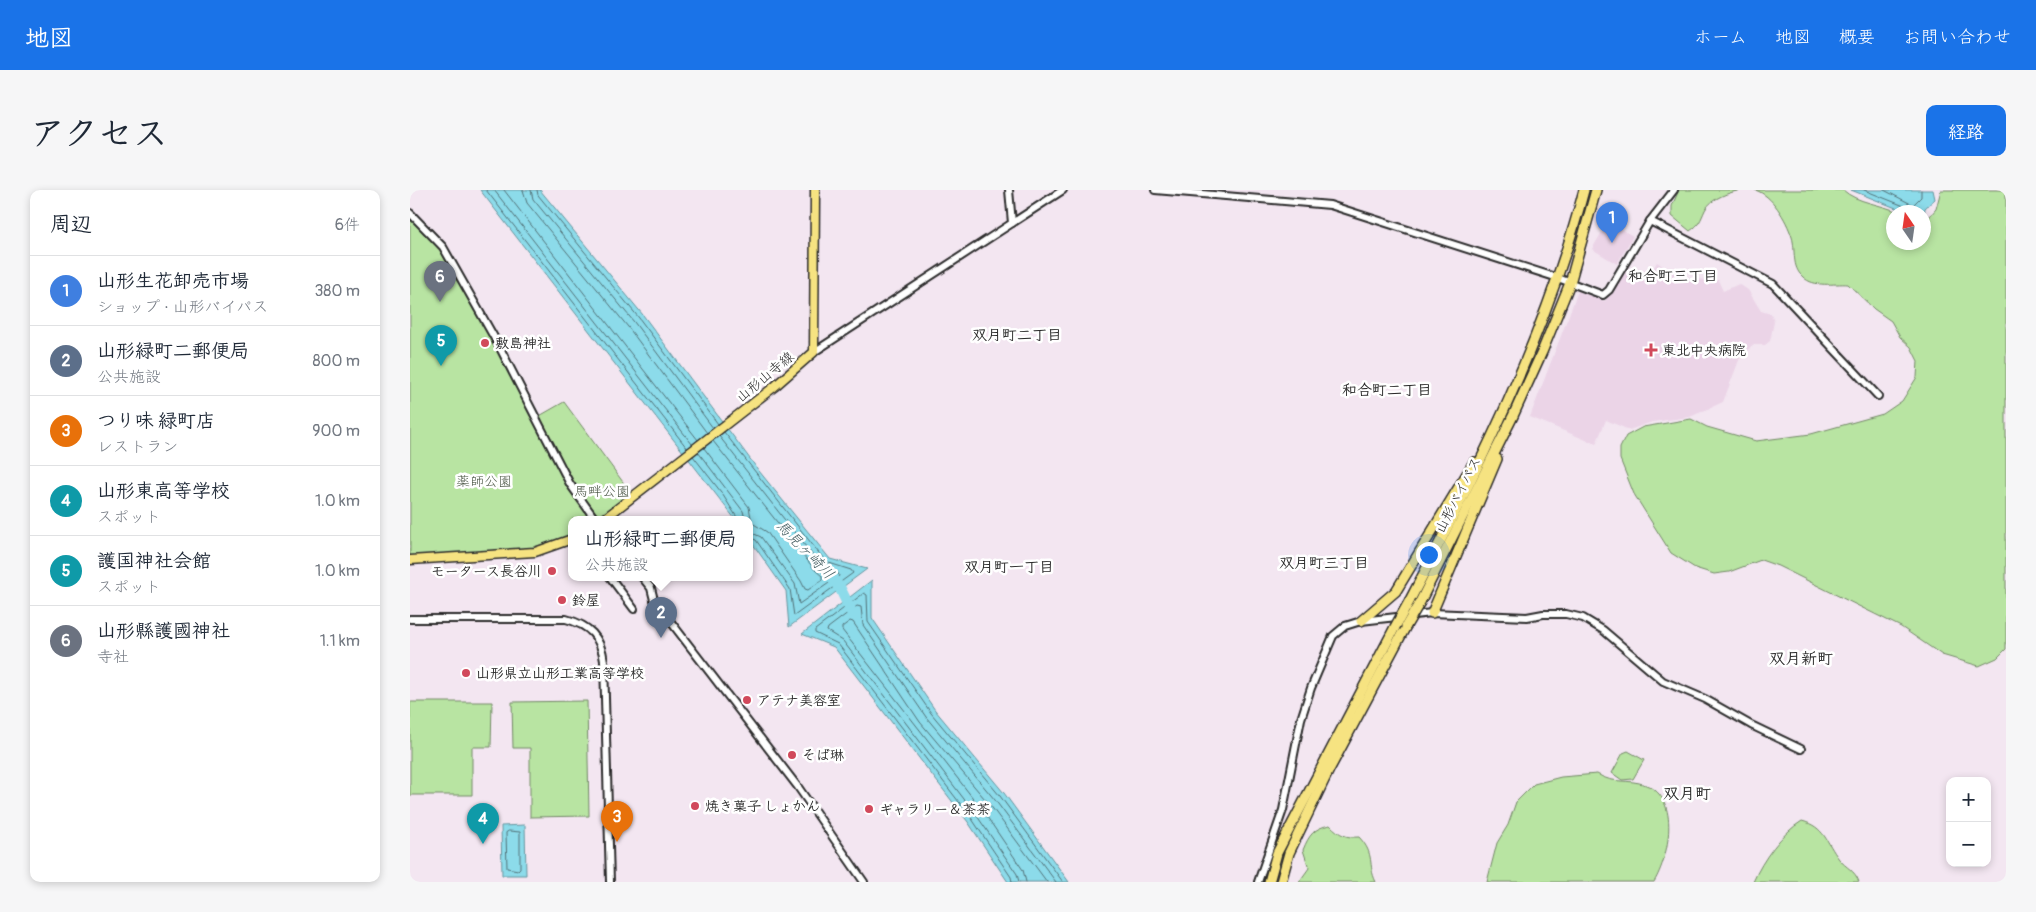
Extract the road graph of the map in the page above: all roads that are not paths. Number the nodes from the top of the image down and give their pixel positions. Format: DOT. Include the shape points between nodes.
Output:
graph roads {
  1 [pos="815,190"];
  2 [pos="1009,190"];
  3 [pos="1063,190"];
  4 [pos="1154,190"];
  5 [pos="1584,190"];
  6 [pos="1596,190"];
  7 [pos="1674,190"];
  8 [pos="410,213"];
  9 [pos="1650,221"];
  10 [pos="1012,223"];
  11 [pos="1558,278"];
  12 [pos="1570,283"];
  13 [pos="814,352"];
  14 [pos="1878,396"];
  15 [pos="1503,414"];
  16 [pos="1514,416"];
  17 [pos="593,516"];
  18 [pos="608,516"];
  19 [pos="568,540"];
  20 [pos="410,560"];
  21 [pos="613,581"];
  22 [pos="645,581"];
  23 [pos="634,609"];
  24 [pos="1432,613"];
  25 [pos="410,619"];
  26 [pos="1361,621"];
  27 [pos="1801,749"];
  28 [pos="610,882"];
  29 [pos="864,882"];
  30 [pos="1258,882"];
  31 [pos="1270,882"];
  32 [pos="1281,882"];
  1 -- 13 [label="main road, 山形山寺線"];
  2 -- 10 [label="street"];
  3 -- 10 [label="street"];
  4 -- 11 [label="street" via="1330,205"];
  5 -- 11 [label="highway, 山形バイパス"];
  6 -- 12 [label="highway, 山形バイパス"];
  7 -- 9 [label="street"];
  8 -- 17 [label="street" via="444,246 570,484"];
  9 -- 12 [label="street" via="1603,295"];
  9 -- 14 [label="street" via="1773,284"];
  10 -- 13 [label="street"];
  11 -- 12 [label="street"];
  11 -- 15 [label="highway, 山形バイパス"];
  12 -- 16 [label="highway, 山形バイパス"];
  13 -- 18 [label="main road, 山形山寺線"];
  15 -- 26 [label="highway" via="1396,591"];
  15 -- 31 [label="highway, 山形バイパス, bridge" via="1410,600 1276,853"];
  16 -- 24 [label="highway"];
  16 -- 32 [label="highway, 山形バイパス, bridge" via="1420,602 1329,770 1289,853"];
  19 -- 20 [label="main road" via="535,552"];
  21 -- 23 [label="street"];
  22 -- 29 [label="street" via="654,600 798,787"];
  24 -- 26 [label="street"];
  24 -- 27 [label="street" via="1527,618 1566,614 1583,618 1603,630 1663,681"];
  25 -- 28 [label="street" via="566,619 581,622 597,637 604,661"];
  26 -- 30 [label="street" via="1345,626 1333,636 1318,671 1301,719 1282,810"];
}
